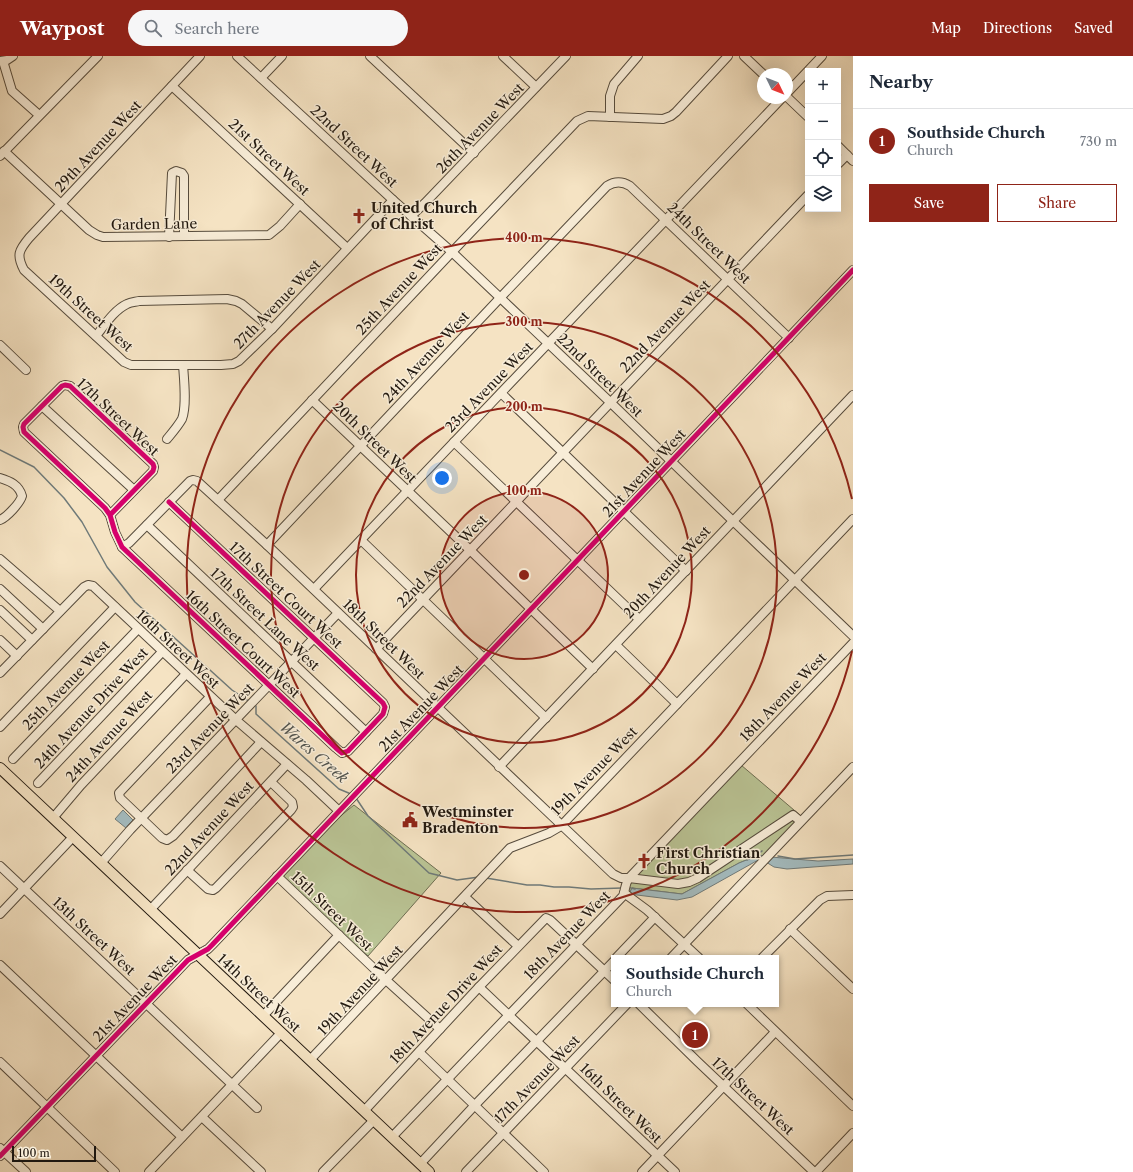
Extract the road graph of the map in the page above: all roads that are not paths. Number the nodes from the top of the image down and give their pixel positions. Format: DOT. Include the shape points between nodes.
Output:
graph roads {
  1 [pos="13,56"];
  2 [pos="98,56"];
  3 [pos="200,56"];
  4 [pos="237,56"];
  5 [pos="282,56"];
  6 [pos="370,56"];
  7 [pos="503,56"];
  8 [pos="566,56"];
  9 [pos="638,56"];
  10 [pos="728,56"];
  11 [pos="744,56"];
  12 [pos="822,56"];
  13 [pos="2,61"];
  14 [pos="757,68"];
  15 [pos="261,78"];
  16 [pos="172,86"];
  17 [pos="536,87"];
  18 [pos="793,87"];
  19 [pos="793,103"];
  20 [pos="776,104"];
  21 [pos="805,114"];
  22 [pos="39,115"];
  23 [pos="610,117"];
  24 [pos="841,149"];
  25 [pos="474,152"];
  26 [pos="2,154"];
  27 [pos="847,154"];
  28 [pos="841,161"];
  29 [pos="853,161"];
  30 [pos="605,188"];
  31 [pos="805,198"];
  32 [pos="393,200"];
  33 [pos="61,204"];
  34 [pos="300,204"];
  35 [pos="412,216"];
  36 [pos="666,220"];
  37 [pos="184,236"];
  38 [pos="169,237"];
  39 [pos="347,248"];
  40 [pos="452,252"];
  41 [pos="19,256"];
  42 [pos="853,270"];
  43 [pos="728,279"];
  44 [pos="500,298"];
  45 [pos="272,329"];
  46 [pos="96,336"];
  47 [pos="789,338"];
  48 [pos="548,343"];
  49 [pos="0,345"];
  50 [pos="184,365"];
  51 [pos="26,370"];
  52 [pos="502,393"];
  53 [pos="853,395"];
  54 [pos="312,400"];
  55 [pos="610,402"];
  56 [pos="42,406"];
  57 [pos="167,440"];
  58 [pos="454,442"];
  59 [pos="360,446"];
  60 [pos="564,452"];
  61 [pos="671,461"];
  62 [pos="0,478"];
  63 [pos="134,490"];
  64 [pos="408,491"];
  65 [pos="218,500"];
  66 [pos="516,501"];
  67 [pos="169,502"];
  68 [pos="625,511"];
  69 [pos="110,515"];
  70 [pos="853,518"];
  71 [pos="0,520"];
  72 [pos="733,521"];
  73 [pos="146,525"];
  74 [pos="361,540"];
  75 [pos="267,545"];
  76 [pos="122,547"];
  77 [pos="470,550"];
  78 [pos="0,559"];
  79 [pos="577,560"];
  80 [pos="686,571"];
  81 [pos="794,580"];
  82 [pos="0,589"];
  83 [pos="314,590"];
  84 [pos="423,600"];
  85 [pos="114,607"];
  86 [pos="0,610"];
  87 [pos="531,610"];
  88 [pos="60,611"];
  89 [pos="338,613"];
  90 [pos="639,619"];
  91 [pos="43,629"];
  92 [pos="138,629"];
  93 [pos="853,636"];
  94 [pos="314,638"];
  95 [pos="0,640"];
  96 [pos="32,640"];
  97 [pos="853,643"];
  98 [pos="616,645"];
  99 [pos="376,649"];
  100 [pos="162,652"];
  101 [pos="17,656"];
  102 [pos="484,659"];
  103 [pos="291,662"];
  104 [pos="593,668"];
  105 [pos="0,673"];
  106 [pos="186,674"];
  107 [pos="269,685"];
  108 [pos="210,696"];
  109 [pos="677,704"];
  110 [pos="438,708"];
  111 [pos="546,718"];
  112 [pos="236,720"];
  113 [pos="0,727"];
  114 [pos="366,732"];
  115 [pos="261,742"];
  116 [pos="14,759"];
  117 [pos="287,764"];
  118 [pos="853,766"];
  119 [pos="499,767"];
  120 [pos="0,768"];
  121 [pos="38,782"];
  122 [pos="271,782"];
  123 [pos="339,812"];
  124 [pos="52,818"];
  125 [pos="141,819"];
  126 [pos="800,821"];
  127 [pos="561,826"];
  128 [pos="73,837"];
  129 [pos="100,863"];
  130 [pos="0,866"];
  131 [pos="187,870"];
  132 [pos="277,876"];
  133 [pos="626,887"];
  134 [pos="24,889"];
  135 [pos="853,895"];
  136 [pos="465,897"];
  137 [pos="150,910"];
  138 [pos="0,914"];
  139 [pos="655,917"];
  140 [pos="790,928"];
  141 [pos="339,935"];
  142 [pos="576,944"];
  143 [pos="684,944"];
  144 [pos="518,946"];
  145 [pos="198,954"];
  146 [pos="619,955"];
  147 [pos="674,955"];
  148 [pos="696,955"];
  149 [pos="765,955"];
  150 [pos="611,964"];
  151 [pos="0,965"];
  152 [pos="604,971"];
  153 [pos="611,977"];
  154 [pos="386,980"];
  155 [pos="479,987"];
  156 [pos="853,989"];
  157 [pos="146,1004"];
  158 [pos="624,1007"];
  159 [pos="642,1007"];
  160 [pos="750,1007"];
  161 [pos="509,1015"];
  162 [pos="263,1016"];
  163 [pos="440,1029"];
  164 [pos="775,1032"];
  165 [pos="281,1033"];
  166 [pos="536,1041"];
  167 [pos="419,1052"];
  168 [pos="96,1056"];
  169 [pos="310,1060"];
  170 [pos="0,1062"];
  171 [pos="565,1068"];
  172 [pos="448,1078"];
  173 [pos="232,1084"];
  174 [pos="724,1086"];
  175 [pos="475,1105"];
  176 [pos="853,1106"];
  177 [pos="47,1107"];
  178 [pos="257,1108"];
  179 [pos="364,1111"];
  180 [pos="202,1117"];
  181 [pos="374,1120"];
  182 [pos="503,1133"];
  183 [pos="853,1133"];
  184 [pos="182,1137"];
  185 [pos="392,1137"];
  186 [pos="1,1152"];
  187 [pos="657,1155"];
  188 [pos="420,1164"];
  189 [pos="26,1172"];
  190 [pos="115,1172"];
  191 [pos="149,1172"];
  192 [pos="261,1172"];
  193 [pos="323,1172"];
  194 [pos="429,1172"];
  195 [pos="466,1172"];
  196 [pos="544,1172"];
  197 [pos="642,1172"];
  198 [pos="675,1172"];
  199 [pos="815,1172"];
  1 -- 13 [label="street"];
  2 -- 22 [label="street"];
  3 -- 16 [label="street, 29th Avenue West"];
  4 -- 15 [label="street, 22nd Street West"];
  5 -- 15 [label="street"];
  6 -- 25 [label="street"];
  7 -- 17 [label="street"];
  8 -- 17 [label="street, 26th Avenue West"];
  9 -- 23 [label="street" via="614,84 610,96"];
  10 -- 23 [label="street, 25th Avenue West" via="671,116 663,119"];
  11 -- 14 [label="street"];
  12 -- 18 [label="street"];
  13 -- 22 [label="street" via="12,91"];
  15 -- 32 [label="street, 22nd Street West"];
  16 -- 33 [label="street, 29th Avenue West"];
  16 -- 34 [label="street, 21st Street West"];
  17 -- 25 [label="street, 26th Avenue West"];
  19 -- 21 [label="street"];
  20 -- 36 [label="street, 23rd Avenue West"];
  22 -- 26 [label="street"];
  23 -- 40 [label="street, 25th Avenue West" via="588,116 578,121"];
  24 -- 27 [label="street"];
  25 -- 35 [label="street, 26th Avenue West"];
  26 -- 33 [label="street, Garden Lane"];
  27 -- 28 [label="street"];
  27 -- 29 [label="street"];
  30 -- 36 [label="street, 24th Street West" via="611,183 626,183"];
  30 -- 44 [label="street, 24th Avenue West"];
  31 -- 43 [label="street, 22nd Avenue West"];
  32 -- 35 [label="street, 22nd Street West"];
  32 -- 39 [label="street, 27th Avenue West"];
  33 -- 38 [label="street, Garden Lane" via="89,230 103,237"];
  33 -- 41 [label="street, 29th Avenue West" via="22,246"];
  34 -- 37 [label="street, Garden Lane" via="269,235"];
  34 -- 39 [label="street, 21st Street West"];
  35 -- 40 [label="street, 22nd Street West"];
  36 -- 43 [label="street, 24th Street West"];
  36 -- 48 [label="street, 23rd Avenue West"];
  37 -- 38 [label="street, Garden Lane"];
  37 -- 38 [label="street" via="184,178 182,173 176,171 172,173"];
  39 -- 45 [label="street, 27th Avenue West"];
  40 -- 44 [label="street, 22nd Street West"];
  40 -- 54 [label="street, 25th Avenue West"];
  41 -- 46 [label="street, 19th Street West" via="24,270"];
  42 -- 47 [label="street, 21st Avenue West"];
  43 -- 47 [label="street, 24th Street West"];
  43 -- 55 [label="street, 22nd Avenue West"];
  44 -- 48 [label="street, 22nd Street West"];
  44 -- 59 [label="street, 24th Avenue West"];
  45 -- 46 [label="street" via="248,308 227,299 139,301 124,305"];
  45 -- 50 [label="street, 27th Avenue West" via="240,362"];
  46 -- 50 [label="street, 19th Street West" via="124,362 131,365"];
  47 -- 61 [label="street, 21st Avenue West"];
  48 -- 52 [label="street, 23rd Avenue West"];
  48 -- 55 [label="street, 22nd Street West"];
  49 -- 51 [label="street"];
  50 -- 57 [label="street" via="183,415"];
  52 -- 58 [label="street, 23rd Avenue West"];
  52 -- 60 [label="street"];
  53 -- 72 [label="street, 20th Avenue West"];
  54 -- 59 [label="street, 20th Street West"];
  54 -- 65 [label="street, 25th Avenue West"];
  55 -- 60 [label="street, 22nd Avenue West"];
  55 -- 61 [label="street, 22nd Street West"];
  56 -- 63 [label="street"];
  56 -- 63 [label="street, 17th Street West" via="62,386 70,386 152,463 153,471"];
  56 -- 69 [label="street" via="24,424 24,432"];
  58 -- 64 [label="street, 23rd Avenue West"];
  58 -- 66 [label="street"];
  59 -- 64 [label="street, 20th Street West"];
  59 -- 75 [label="street, 24th Avenue West"];
  60 -- 66 [label="street, 22nd Avenue West"];
  60 -- 68 [label="street"];
  61 -- 68 [label="street, 21st Avenue West"];
  61 -- 72 [label="street, 22nd Street West"];
  62 -- 71 [label="street" via="11,481 20,490 22,498"];
  63 -- 69 [label="street"];
  64 -- 74 [label="street, 23rd Avenue West"];
  64 -- 77 [label="street, 20th Street West"];
  65 -- 67 [label="street, 18th Street West" via="193,480"];
  65 -- 75 [label="street, 18th Street West"];
  66 -- 77 [label="street, 22nd Avenue West"];
  66 -- 79 [label="street"];
  67 -- 73 [label="street"];
  67 -- 94 [label="street, 17th Street Court West"];
  68 -- 79 [label="street, 21st Avenue West"];
  68 -- 80 [label="street"];
  69 -- 76 [label="street"];
  70 -- 81 [label="street, 19th Avenue West"];
  72 -- 80 [label="street, 20th Avenue West"];
  72 -- 81 [label="street, 22nd Street West"];
  73 -- 76 [label="street"];
  73 -- 103 [label="street, 17th Street Lane West"];
  74 -- 83 [label="street, 23rd Avenue West"];
  74 -- 84 [label="street"];
  75 -- 83 [label="street, 18th Street West"];
  76 -- 107 [label="street, 16th Street Court West"];
  77 -- 84 [label="street, 22nd Avenue West"];
  77 -- 87 [label="street, 20th Street West"];
  78 -- 88 [label="street"];
  79 -- 87 [label="street, 21st Avenue West"];
  79 -- 90 [label="street"];
  80 -- 90 [label="street, 20th Avenue West"];
  81 -- 93 [label="street, 22nd Street West"];
  81 -- 109 [label="street, 19th Avenue West"];
  82 -- 91 [label="street"];
  83 -- 89 [label="street, 18th Street West"];
  84 -- 99 [label="street, 22nd Avenue West"];
  84 -- 102 [label="street"];
  85 -- 88 [label="street, 16th Street West" via="90,585 84,587"];
  85 -- 92 [label="street, 16th Street West"];
  85 -- 113 [label="street"];
  86 -- 96 [label="street"];
  87 -- 102 [label="street, 21st Avenue West"];
  87 -- 104 [label="street, 20th Street West"];
  88 -- 91 [label="street"];
  89 -- 94 [label="street, 23rd Avenue West"];
  89 -- 99 [label="street, 18th Street West"];
  90 -- 98 [label="street, 20th Avenue West"];
  91 -- 96 [label="street"];
  92 -- 100 [label="street, 16th Street West"];
  92 -- 116 [label="street, 25th Avenue West"];
  94 -- 103 [label="street, 23rd Avenue West"];
  94 -- 114 [label="street, 17th Street Court West" via="383,703 383,714"];
  95 -- 101 [label="street"];
  96 -- 101 [label="street"];
  97 -- 133 [label="street, 18th Avenue West"];
  98 -- 104 [label="street, 20th Avenue West"];
  98 -- 109 [label="street"];
  99 -- 110 [label="street, 18th Street West"];
  100 -- 106 [label="street, 16th Street West"];
  100 -- 121 [label="street, 24th Avenue Drive West"];
  101 -- 105 [label="street"];
  102 -- 110 [label="street, 21st Avenue West"];
  102 -- 111 [label="street"];
  103 -- 107 [label="street, 23rd Avenue West"];
  103 -- 114 [label="street, 17th Street Lane West"];
  104 -- 111 [label="street, 20th Avenue West"];
  106 -- 108 [label="street, 16th Street West"];
  106 -- 124 [label="street, 24th Avenue West"];
  107 -- 112 [label="street, 23rd Avenue West"];
  107 -- 114 [label="street, 16th Street Court West" via="342,753"];
  108 -- 112 [label="street, 16th Street West"];
  108 -- 125 [label="street" via="121,790 120,798"];
  109 -- 127 [label="street, 19th Avenue West"];
  110 -- 119 [label="street, 18th Street West"];
  110 -- 123 [label="street, 21st Avenue West"];
  111 -- 119 [label="street, 20th Avenue West"];
  112 -- 115 [label="street, 16th Street West"];
  112 -- 125 [label="street, 23rd Avenue West"];
  115 -- 117 [label="street, 16th Street West"];
  115 -- 125 [label="street" via="167,840"];
  117 -- 122 [label="street, 22nd Avenue West"];
  117 -- 123 [label="street, 16th Street West"];
  118 -- 126 [label="street"];
  119 -- 127 [label="street, 18th Street West"];
  120 -- 124 [label="main road, 14th Street West"];
  122 -- 131 [label="street, 22nd Avenue West"];
  122 -- 131 [label="street" via="289,798 293,804 291,810 213,890 208,889"];
  123 -- 132 [label="street, 21st Avenue West"];
  124 -- 128 [label="main road, 14th Street West"];
  125 -- 129 [label="street, 23rd Avenue West"];
  126 -- 133 [label="street" via="793,815 689,882"];
  126 -- 143 [label="street"];
  127 -- 133 [label="street, 18th Street West" via="613,874 621,878"];
  127 -- 136 [label="street, 19th Avenue West" via="510,848"];
  128 -- 129 [label="main road, 14th Street West"];
  128 -- 134 [label="street"];
  129 -- 137 [label="main road, 14th Street West"];
  130 -- 134 [label="street, 13th Street West"];
  131 -- 137 [label="street, 22nd Avenue West"];
  132 -- 141 [label="street, 15th Street West"];
  132 -- 145 [label="street, 21st Avenue West" via="208,949"];
  133 -- 139 [label="street, 18th Street West"];
  133 -- 142 [label="street, 18th Avenue West"];
  134 -- 138 [label="street"];
  134 -- 157 [label="street, 13th Street West"];
  135 -- 140 [label="street" via="824,897"];
  136 -- 144 [label="street"];
  136 -- 154 [label="street, 19th Avenue West"];
  137 -- 145 [label="main road, 14th Street West"];
  139 -- 143 [label="street, 18th Street West"];
  139 -- 146 [label="street"];
  140 -- 149 [label="street"];
  140 -- 156 [label="street"];
  141 -- 154 [label="street, 15th Street West"];
  141 -- 162 [label="street"];
  142 -- 144 [label="street, 18th Avenue Drive West" via="546,918"];
  142 -- 152 [label="street"];
  142 -- 161 [label="street, 18th Avenue West"];
  143 -- 147 [label="street"];
  143 -- 148 [label="street, 18th Street West"];
  144 -- 155 [label="street, 18th Avenue Drive West"];
  145 -- 157 [label="street, 21st Avenue West" via="188,960"];
  145 -- 162 [label="main road, 14th Street West"];
  150 -- 152 [label="street"];
  151 -- 168 [label="street"];
  152 -- 153 [label="street"];
  152 -- 166 [label="street"];
  154 -- 163 [label="street, 15th Street West"];
  154 -- 169 [label="street, 19th Avenue West"];
  155 -- 161 [label="street, 16th Street West"];
  155 -- 163 [label="street, 18th Avenue Drive West"];
  157 -- 168 [label="street, 21st Avenue West"];
  157 -- 173 [label="street, 13th Street West"];
  158 -- 171 [label="street, 17th Avenue West"];
  159 -- 174 [label="street, 17th Street West"];
  160 -- 164 [label="street"];
  161 -- 166 [label="street, 16th Street West"];
  161 -- 172 [label="street, 18th Avenue West"];
  162 -- 165 [label="main road, 14th Street West"];
  163 -- 167 [label="street, 18th Avenue Drive West"];
  164 -- 174 [label="street"];
  164 -- 176 [label="street"];
  165 -- 169 [label="main road, 14th Street West"];
  165 -- 173 [label="street"];
  166 -- 171 [label="street, 16th Street West"];
  166 -- 175 [label="street"];
  167 -- 172 [label="street"];
  167 -- 179 [label="street, 18th Avenue Drive West"];
  168 -- 177 [label="street, 21st Avenue West"];
  168 -- 184 [label="street"];
  169 -- 179 [label="main road, 14th Street West"];
  170 -- 177 [label="street"];
  171 -- 182 [label="street, 17th Avenue West"];
  171 -- 187 [label="street, 16th Street West"];
  172 -- 175 [label="street"];
  172 -- 185 [label="street, 18th Avenue West"];
  173 -- 178 [label="street, 13th Street West"];
  173 -- 180 [label="street"];
  174 -- 187 [label="street"];
  174 -- 199 [label="street, 17th Street West"];
  175 -- 182 [label="street"];
  175 -- 188 [label="street"];
  177 -- 186 [label="street, 21st Avenue West"];
  177 -- 190 [label="street"];
  179 -- 181 [label="main road, 14th Street West"];
  180 -- 184 [label="street"];
  180 -- 192 [label="street"];
  181 -- 185 [label="main road, 14th Street West"];
  181 -- 193 [label="street"];
  182 -- 195 [label="street, 17th Avenue West"];
  182 -- 196 [label="street"];
  183 -- 199 [label="street"];
  184 -- 191 [label="street"];
  185 -- 188 [label="main road, 14th Street West"];
  186 -- 189 [label="street"];
  187 -- 197 [label="street"];
  187 -- 198 [label="street, 16th Street West"];
  188 -- 194 [label="main road, 14th Street West"];
}
